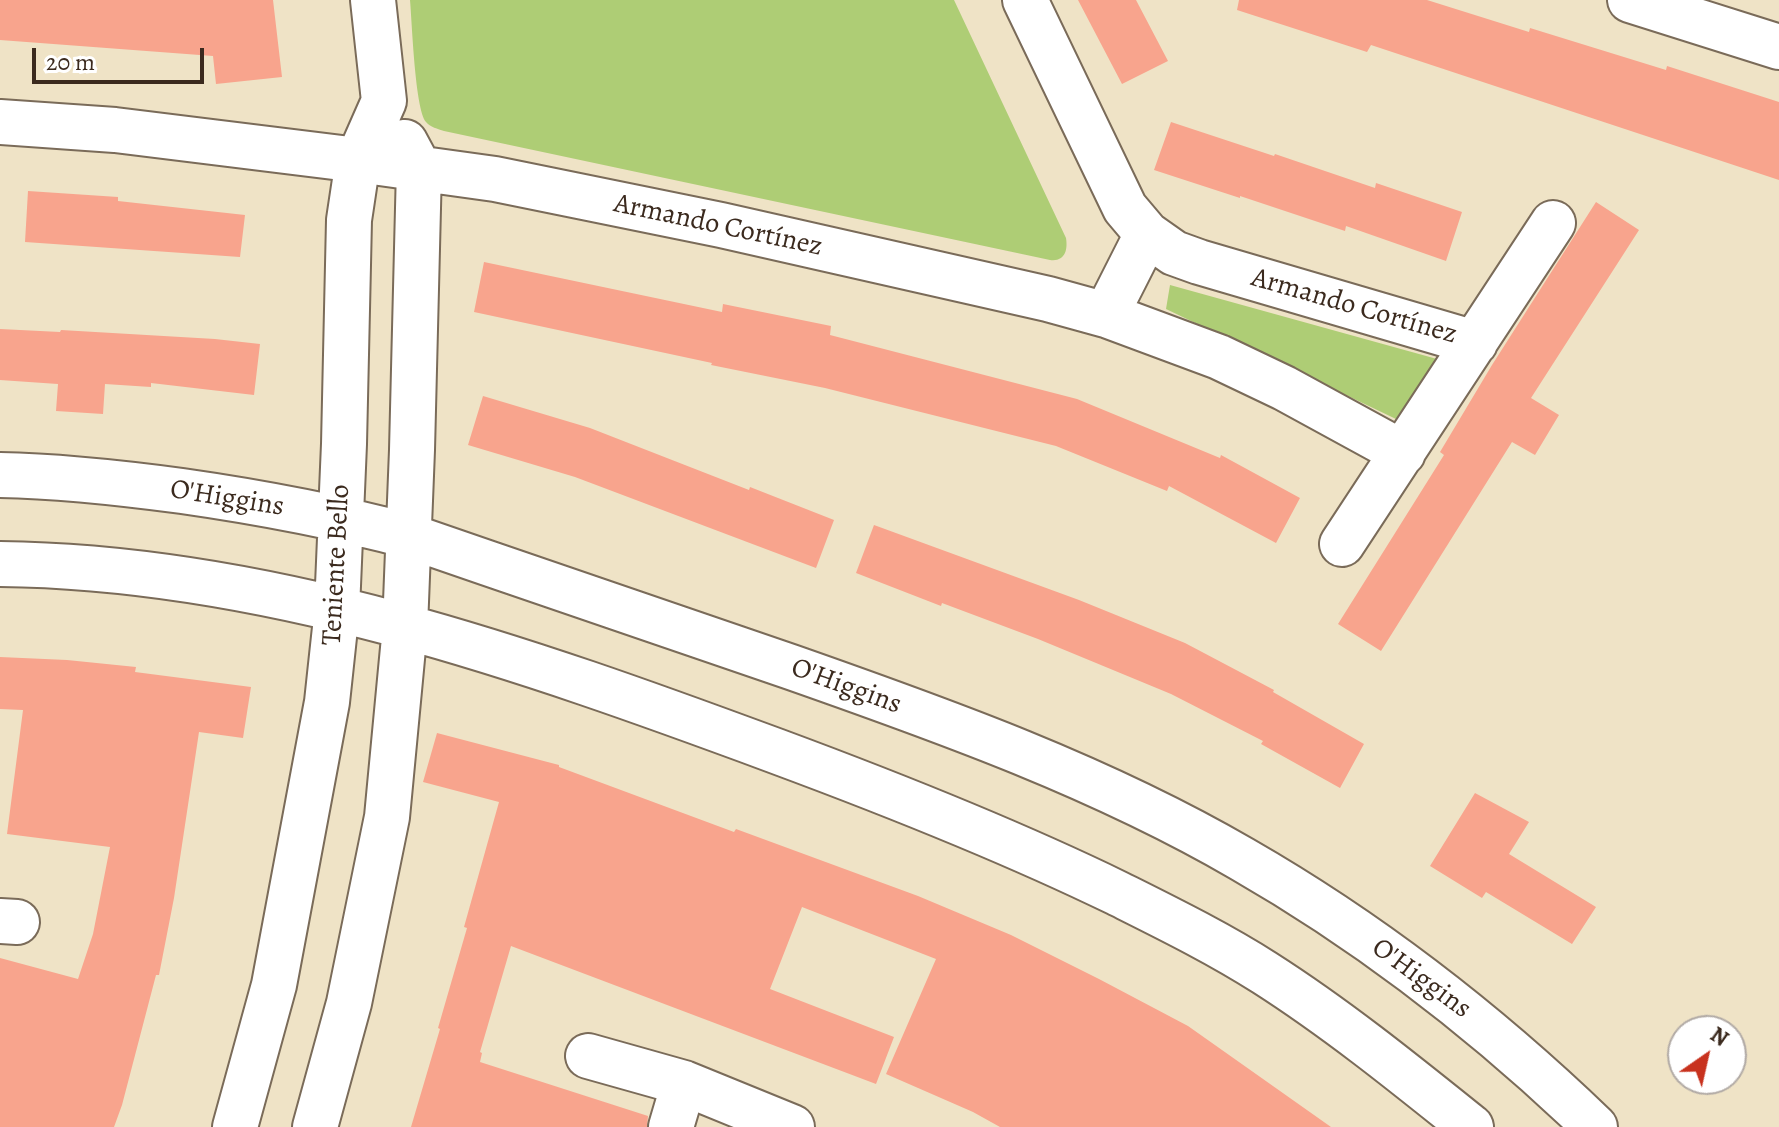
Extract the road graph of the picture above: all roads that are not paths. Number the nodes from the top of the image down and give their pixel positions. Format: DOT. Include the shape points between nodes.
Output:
graph roads {
  1 [pos="373,0"];
  2 [pos="1025,0"];
  3 [pos="1630,0"];
  4 [pos="1734,16"];
  5 [pos="1779,47"];
  6 [pos="384,101"];
  7 [pos="0,122"];
  8 [pos="358,160"];
  9 [pos="419,168"];
  10 [pos="1553,223"];
  11 [pos="1147,234"];
  12 [pos="1106,315"];
  13 [pos="1475,343"];
  14 [pos="1403,453"];
  15 [pos="0,475"];
  16 [pos="341,518"];
  17 [pos="409,536"];
  18 [pos="1342,544"];
  19 [pos="0,564"];
  20 [pos="337,609"];
  21 [pos="405,627"];
  22 [pos="588,1056"];
  23 [pos="684,1083"];
  24 [pos="235,1127"];
  25 [pos="315,1127"];
  26 [pos="671,1127"];
  27 [pos="792,1127"];
  28 [pos="1471,1127"];
  29 [pos="1595,1127"];
  1 -- 6 [label="street, Teniente Bello"];
  2 -- 11 [label="street, Armando Cortínez" via="1125,208"];
  3 -- 4 [label="street"];
  4 -- 5 [label="street"];
  6 -- 8 [label="street, Teniente Bello"];
  6 -- 9 [label="street"];
  7 -- 8 [label="street, Armando Cortínez" via="115,130"];
  8 -- 9 [label="street, Armando Cortínez"];
  8 -- 16 [label="street, Teniente Bello" via="349,220"];
  9 -- 12 [label="street, Armando Cortínez" via="721,225"];
  9 -- 17 [label="street"];
  10 -- 13 [label="street, Armando Cortínez"];
  11 -- 12 [label="street"];
  11 -- 13 [label="street, Armando Cortínez" via="1199,262"];
  12 -- 14 [label="street, Armando Cortínez" via="1219,357"];
  13 -- 14 [label="street, Armando Cortínez"];
  14 -- 18 [label="street, Armando Cortínez"];
  15 -- 16 [label="street, O'Higgins" via="149,486"];
  16 -- 17 [label="street, O'Higgins"];
  16 -- 20 [label="street, Teniente Bello"];
  17 -- 21 [label="street"];
  17 -- 29 [label="street, O'Higgins" via="879,698 1029,755 1177,824 1242,858 1431,983"];
  19 -- 20 [label="street" via="113,569"];
  20 -- 21 [label="street"];
  20 -- 24 [label="street, Teniente Bello" via="327,702 274,985"];
  21 -- 25 [label="street" via="387,817 349,1003"];
  21 -- 28 [label="street" via="584,681 737,736 972,826 1081,876 1265,973"];
  22 -- 23 [label="street"];
  23 -- 26 [label="street"];
  23 -- 27 [label="street"];
}
